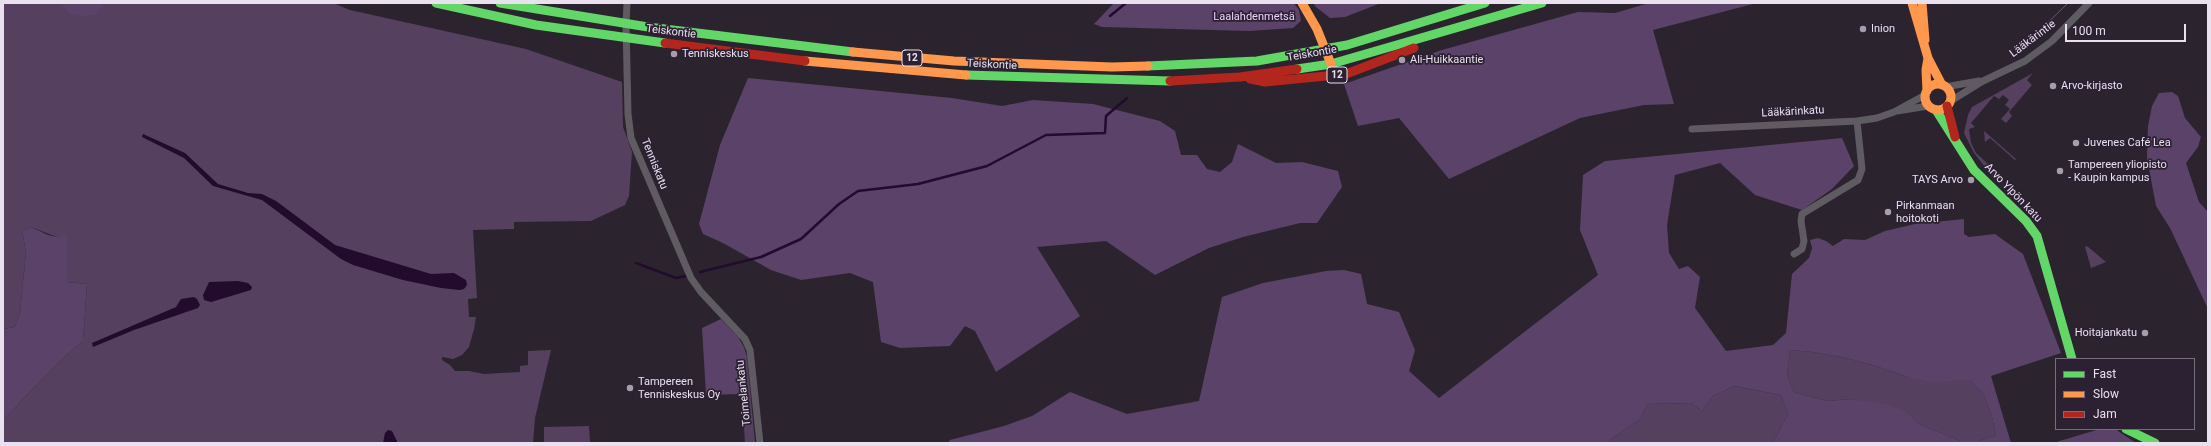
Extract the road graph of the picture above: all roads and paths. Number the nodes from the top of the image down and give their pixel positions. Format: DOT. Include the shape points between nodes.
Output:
graph roads {
  1 [pos="436,3"];
  2 [pos="500,3"];
  3 [pos="627,3"];
  4 [pos="1302,3"];
  5 [pos="1485,3"];
  6 [pos="1542,3"];
  7 [pos="1912,3"];
  8 [pos="1922,3"];
  9 [pos="2089,3"];
  10 [pos="626,24"];
  11 [pos="626,38"];
  12 [pos="1426,38"];
  13 [pos="1925,45"];
  14 [pos="1326,50"];
  15 [pos="1928,58"];
  16 [pos="1331,64"];
  17 [pos="1240,76"];
  18 [pos="1983,81"];
  19 [pos="1943,86"];
  20 [pos="1926,92"];
  21 [pos="1948,104"];
  22 [pos="1932,108"];
  23 [pos="1894,112"];
  24 [pos="1857,121"];
  25 [pos="1692,129"];
  26 [pos="1956,140"];
  27 [pos="1794,254"];
  28 [pos="698,289"];
  29 [pos="2072,358"];
  30 [pos="2128,430"];
  31 [pos="760,443"];
  32 [pos="2155,443"];
  1 -- 11 [label="main road, Teiskontie / 12" via="502,19"];
  2 -- 10 [label="main road, Teiskontie / 12"];
  3 -- 10 [label="street"];
  4 -- 14 [label="main road" via="1314,22"];
  5 -- 14 [label="main road, Teiskontie / 12"];
  6 -- 12 [label="main road, Teiskontie / 12"];
  7 -- 13 [label="main road"];
  8 -- 13 [label="main road"];
  9 -- 18 [label="street, Lääkärintie" via="2052,41 2025,61"];
  10 -- 11 [label="street"];
  10 -- 14 [label="main road, Teiskontie / 12" via="834,50 923,59 1041,66 1198,66 1257,61"];
  11 -- 17 [label="main road, Teiskontie / 12" via="788,60 926,73 1050,80 1160,82"];
  11 -- 28 [label="street, Tenniskatu" via="631,138"];
  12 -- 16 [label="main road, Teiskontie / 12"];
  12 -- 17 [label="main road, 12" via="1416,48 1346,74 1265,82"];
  13 -- 15 [label="main road"];
  14 -- 16 [label="main road"];
  15 -- 19 [label="main road"];
  15 -- 20 [label="main road"];
  16 -- 17 [label="main road, Teiskontie / 12"];
  18 -- 19 [label="street, Lääkärintie"];
  18 -- 21 [label="street, Lääkärintie"];
  19 -- 20 [label="main road" via="1933,85"];
  19 -- 21 [label="main road" via="1950,94"];
  20 -- 22 [label="main road"];
  20 -- 23 [label="street, Lääkärinkatu"];
  21 -- 22 [label="main road"];
  21 -- 26 [label="main road, Arvo Ylpön katu"];
  22 -- 23 [label="street, Lääkärinkatu"];
  22 -- 26 [label="main road, Arvo Ylpön katu"];
  23 -- 24 [label="street, Lääkärinkatu"];
  24 -- 25 [label="street, Lääkärinkatu"];
  24 -- 27 [label="street" via="1862,166 1858,180 1802,214 1804,241 1802,249"];
  26 -- 29 [label="main road, Arvo Ylpön katu" via="1974,170 2011,205 2037,236"];
  28 -- 31 [label="street, Toimelankatu" via="729,320 750,350"];
  30 -- 32 [label="main road"];
}
